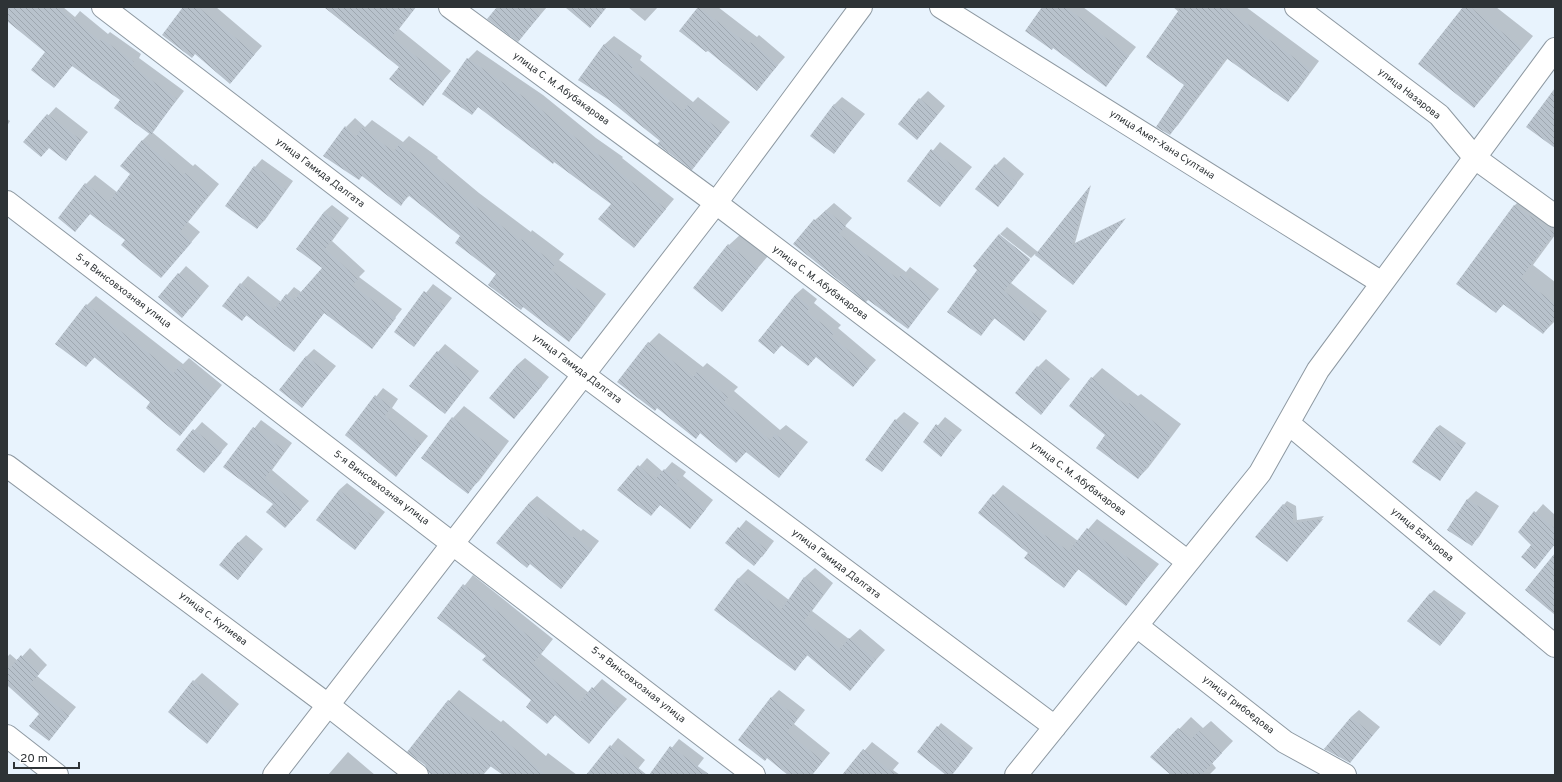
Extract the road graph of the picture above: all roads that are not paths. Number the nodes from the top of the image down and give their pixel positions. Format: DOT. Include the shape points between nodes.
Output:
graph roads {
  1 [pos="103,7"];
  2 [pos="450,7"];
  3 [pos="860,7"];
  4 [pos="941,7"];
  5 [pos="1296,7"];
  6 [pos="1555,49"];
  7 [pos="1475,158"];
  8 [pos="7,202"];
  9 [pos="716,204"];
  10 [pos="1555,216"];
  11 [pos="1382,283"];
  12 [pos="584,375"];
  13 [pos="1288,423"];
  14 [pos="7,466"];
  15 [pos="453,543"];
  16 [pos="1188,562"];
  17 [pos="1137,626"];
  18 [pos="1555,646"];
  19 [pos="328,705"];
  20 [pos="1055,727"];
  21 [pos="7,736"];
  22 [pos="57,775"];
  23 [pos="274,775"];
  24 [pos="417,775"];
  25 [pos="754,775"];
  26 [pos="1016,775"];
  27 [pos="1345,775"];
  1 -- 12 [label="street, улица Гамида Далгата"];
  2 -- 9 [label="street, улица С. М. Абубакарова"];
  3 -- 9 [label="street"];
  4 -- 11 [label="street, улица Амет-Хана Султана"];
  5 -- 7 [label="street, улица Назарова" via="1439,115"];
  6 -- 7 [label="street"];
  7 -- 10 [label="street, улица Назарова"];
  7 -- 11 [label="street"];
  8 -- 15 [label="street, 5-я Винсовхозная улица"];
  9 -- 12 [label="street"];
  9 -- 16 [label="street, улица С. М. Абубакарова"];
  11 -- 13 [label="street" via="1318,370"];
  12 -- 15 [label="street"];
  12 -- 20 [label="street, улица Гамида Далгата"];
  13 -- 16 [label="street" via="1260,472"];
  13 -- 18 [label="street, улица Батырова"];
  14 -- 19 [label="street, улица С. Кулиева"];
  15 -- 19 [label="street"];
  15 -- 25 [label="street, 5-я Винсовхозная улица"];
  16 -- 17 [label="street"];
  17 -- 20 [label="street"];
  17 -- 27 [label="street, улица Грибоедова" via="1285,742"];
  19 -- 23 [label="street"];
  19 -- 24 [label="street, улица С. Кулиева"];
  20 -- 26 [label="street"];
  21 -- 22 [label="street"];
}
